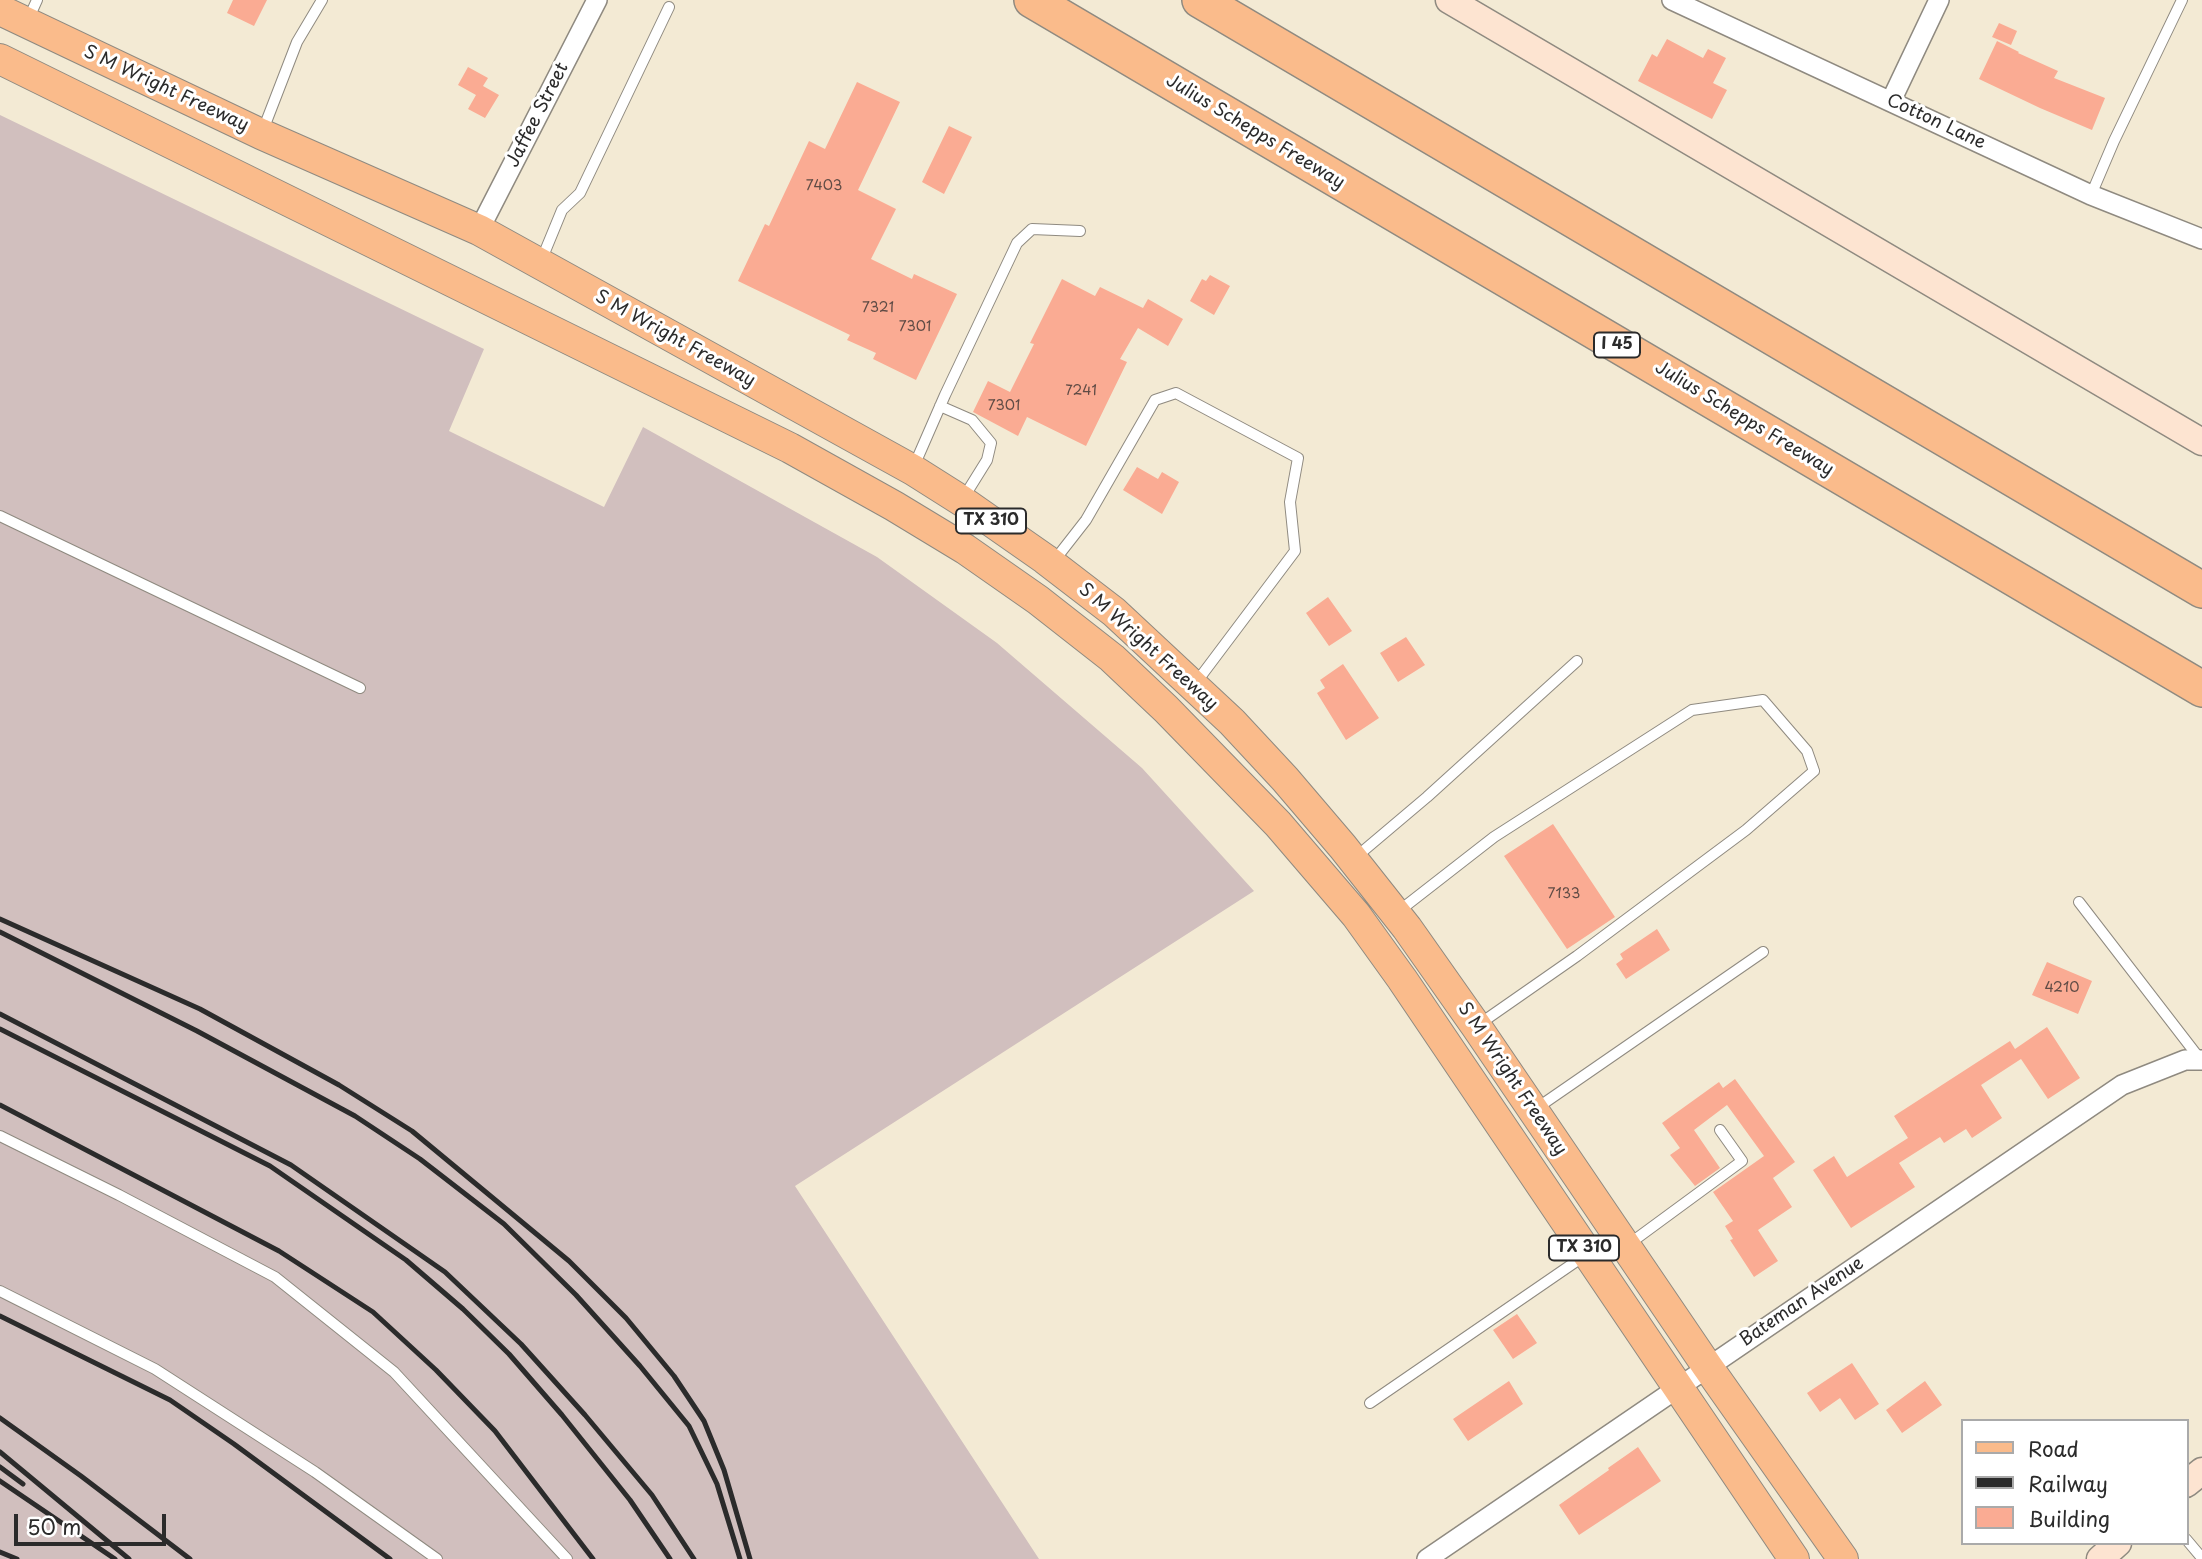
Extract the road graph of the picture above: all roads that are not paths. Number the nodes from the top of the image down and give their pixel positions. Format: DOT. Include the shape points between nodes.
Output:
graph roads {
  1 [pos="322,0"];
  2 [pos="597,0"];
  3 [pos="1032,0"];
  4 [pos="1200,0"];
  5 [pos="1449,0"];
  6 [pos="1672,0"];
  7 [pos="1939,0"];
  8 [pos="2182,0"];
  9 [pos="669,7"];
  10 [pos="0,10"];
  11 [pos="32,12"];
  12 [pos="0,59"];
  13 [pos="1891,100"];
  14 [pos="261,134"];
  15 [pos="2091,195"];
  16 [pos="479,230"];
  17 [pos="1080,231"];
  18 [pos="2202,239"];
  19 [pos="540,265"];
  20 [pos="940,406"];
  21 [pos="2202,442"];
  22 [pos="913,470"];
  23 [pos="962,501"];
  24 [pos="0,516"];
  25 [pos="1052,564"];
  26 [pos="2202,590"];
  27 [pos="1577,661"];
  28 [pos="1194,685"];
  29 [pos="360,688"];
  30 [pos="2202,689"];
  31 [pos="1353,859"];
  32 [pos="2079,902"];
  33 [pos="1396,914"];
  34 [pos="1763,952"];
  35 [pos="1476,1026"];
  36 [pos="2196,1060"];
  37 [pos="1533,1110"];
  38 [pos="1720,1130"];
  39 [pos="0,1136"];
  40 [pos="1626,1246"];
  41 [pos="1588,1254"];
  42 [pos="0,1291"];
  43 [pos="1707,1366"];
  44 [pos="1679,1387"];
  45 [pos="1370,1403"];
  46 [pos="2202,1471"];
  47 [pos="2188,1482"];
  48 [pos="2188,1541"];
  49 [pos="2116,1545"];
  50 [pos="2202,1558"];
  51 [pos="437,1559"];
  52 [pos="567,1559"];
  53 [pos="1427,1559"];
  54 [pos="1794,1559"];
  55 [pos="1843,1559"];
  56 [pos="2100,1559"];
  1 -- 14 [label="lane" via="297,42"];
  2 -- 16 [label="street, Jaffee Street"];
  3 -- 30 [label="highway, Julius Schepps Freeway / I 45"];
  4 -- 26 [label="highway"];
  5 -- 21 [label="main road"];
  6 -- 13 [label="street, Cotton Lane"];
  7 -- 13 [label="street"];
  8 -- 15 [label="lane"];
  9 -- 19 [label="lane" via="580,193 562,210"];
  10 -- 11 [label="main road, S M Wright Freeway / TX 310"];
  11 -- 14 [label="main road, S M Wright Freeway / TX 310"];
  12 -- 41 [label="main road, S M Wright Freeway / TX 310" via="790,448 894,506 1038,600 1112,658 1166,709 1278,824 1356,915"];
  13 -- 15 [label="street, Cotton Lane"];
  14 -- 16 [label="main road, S M Wright Freeway / TX 310"];
  15 -- 18 [label="street, Cotton Lane"];
  16 -- 19 [label="main road, S M Wright Freeway / TX 310"];
  17 -- 20 [label="lane" via="1032,229 1017,243"];
  19 -- 22 [label="main road, S M Wright Freeway / TX 310"];
  20 -- 22 [label="lane"];
  20 -- 23 [label="lane" via="972,420 991,443 987,460"];
  22 -- 23 [label="main road, S M Wright Freeway / TX 310"];
  23 -- 25 [label="main road, S M Wright Freeway / TX 310"];
  24 -- 29 [label="lane"];
  25 -- 28 [label="main road, S M Wright Freeway / TX 310" via="1114,612"];
  25 -- 28 [label="lane" via="1086,520 1154,400 1176,393 1298,458 1290,502 1295,551"];
  27 -- 31 [label="lane"];
  28 -- 31 [label="main road, S M Wright Freeway / TX 310" via="1285,779"];
  31 -- 33 [label="main road, S M Wright Freeway / TX 310"];
  32 -- 36 [label="lane"];
  33 -- 35 [label="main road, S M Wright Freeway / TX 310"];
  33 -- 35 [label="lane" via="1494,837 1692,710 1763,700 1807,751 1814,771 1746,830"];
  34 -- 37 [label="lane"];
  35 -- 37 [label="main road, S M Wright Freeway / TX 310"];
  36 -- 43 [label="street, Bateman Avenue" via="2122,1085"];
  37 -- 40 [label="main road, S M Wright Freeway / TX 310"];
  38 -- 40 [label="lane" via="1742,1161"];
  39 -- 52 [label="lane" via="275,1277 394,1372"];
  40 -- 43 [label="main road, S M Wright Freeway / TX 310"];
  41 -- 44 [label="main road, S M Wright Freeway / TX 310"];
  41 -- 45 [label="lane"];
  42 -- 51 [label="lane" via="155,1369 315,1472"];
  43 -- 44 [label="street, Bateman Avenue"];
  43 -- 55 [label="main road, S M Wright Freeway / TX 310"];
  44 -- 53 [label="street, Bateman Avenue"];
  44 -- 54 [label="main road, S M Wright Freeway / TX 310"];
  46 -- 47 [label="main road"];
  48 -- 50 [label="lane"];
  49 -- 56 [label="main road"];
}
